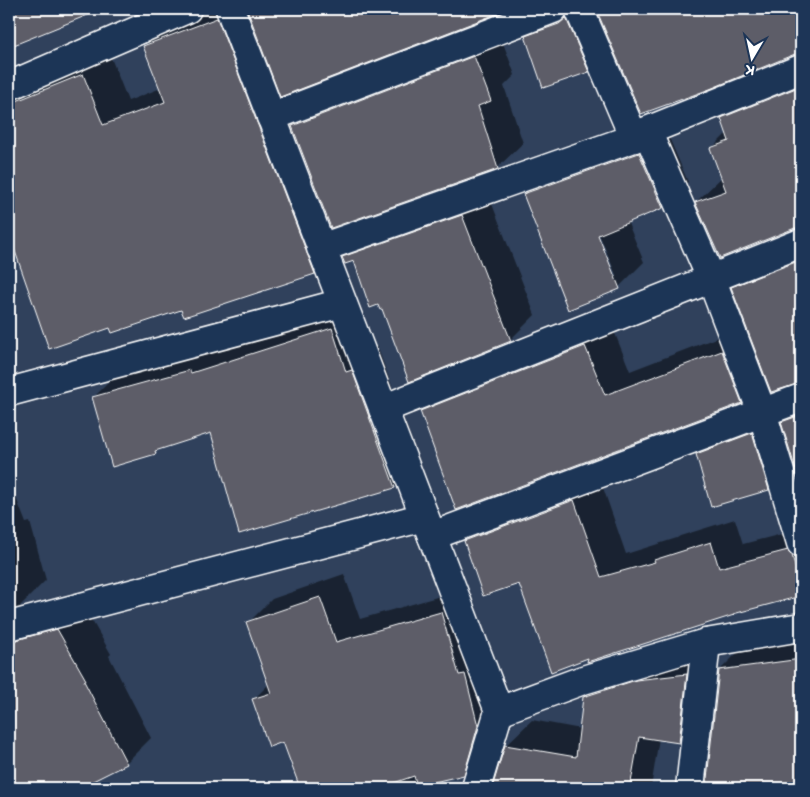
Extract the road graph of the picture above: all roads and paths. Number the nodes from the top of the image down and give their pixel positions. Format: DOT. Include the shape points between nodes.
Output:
graph roads {
  1 [pos="187,9"];
  2 [pos="230,9"];
  3 [pos="552,9"];
  4 [pos="579,9"];
  5 [pos="801,69"];
  6 [pos="9,86"];
  7 [pos="271,117"];
  8 [pos="641,135"];
  9 [pos="801,243"];
  10 [pos="321,248"];
  11 [pos="711,278"];
  12 [pos="342,303"];
  13 [pos="9,392"];
  14 [pos="801,398"];
  15 [pos="383,409"];
  16 [pos="762,412"];
  17 [pos="428,526"];
  18 [pos="801,543"];
  19 [pos="9,626"];
  20 [pos="801,627"];
  21 [pos="706,643"];
  22 [pos="499,711"];
  23 [pos="476,788"];
  24 [pos="690,788"];
  1 -- 6 [label="street"];
  2 -- 7 [label="street"];
  3 -- 7 [label="street"];
  4 -- 8 [label="street"];
  5 -- 8 [label="street"];
  7 -- 10 [label="street"];
  8 -- 10 [label="street"];
  8 -- 11 [label="street"];
  9 -- 11 [label="street"];
  10 -- 12 [label="street"];
  11 -- 15 [label="street"];
  11 -- 16 [label="street"];
  12 -- 13 [label="street"];
  12 -- 15 [label="street"];
  14 -- 16 [label="street"];
  15 -- 17 [label="street"];
  16 -- 17 [label="street"];
  16 -- 18 [label="street"];
  17 -- 19 [label="street"];
  17 -- 22 [label="street"];
  20 -- 21 [label="street"];
  21 -- 22 [label="street" via="583,680"];
  21 -- 24 [label="street"];
  22 -- 23 [label="street"];
}
